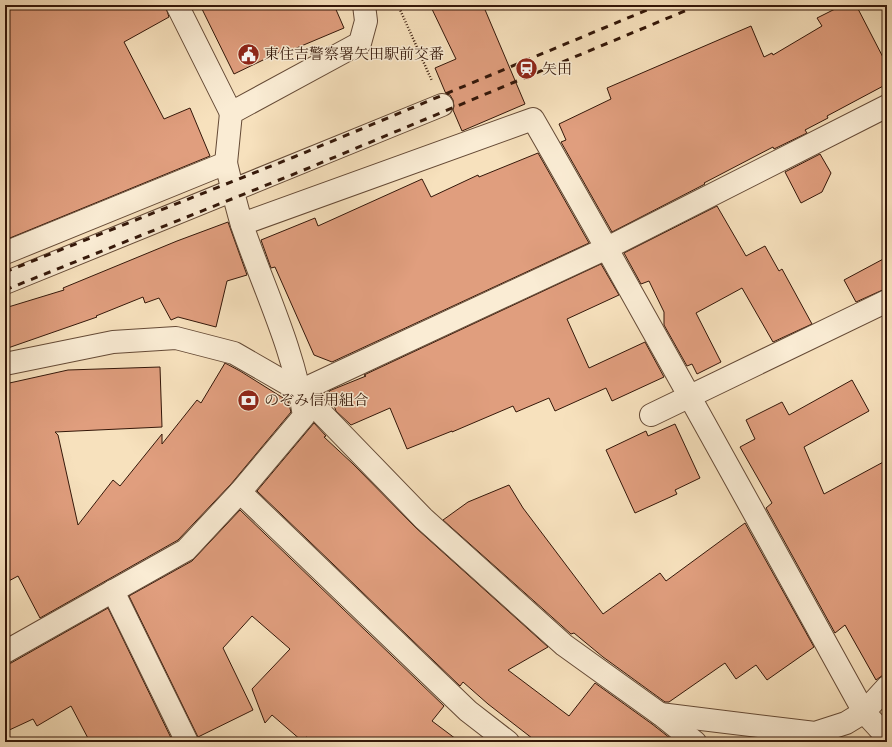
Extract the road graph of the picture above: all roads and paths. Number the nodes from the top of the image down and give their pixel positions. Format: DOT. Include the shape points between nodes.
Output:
graph roads {
  1 [pos="177,5"];
  2 [pos="364,5"];
  3 [pos="398,5"];
  4 [pos="442,105"];
  5 [pos="886,106"];
  6 [pos="231,113"];
  7 [pos="226,163"];
  8 [pos="233,191"];
  9 [pos="242,224"];
  10 [pos="607,248"];
  11 [pos="5,253"];
  12 [pos="5,283"];
  13 [pos="887,301"];
  14 [pos="5,364"];
  15 [pos="300,391"];
  16 [pos="689,396"];
  17 [pos="651,415"];
  18 [pos="240,492"];
  19 [pos="113,591"];
  20 [pos="5,652"];
  21 [pos="887,687"];
  22 [pos="864,712"];
  23 [pos="660,714"];
  24 [pos="887,737"];
  25 [pos="187,742"];
  26 [pos="508,742"];
  27 [pos="695,742"];
  1 -- 6 [label="street"];
  2 -- 6 [label="street" via="366,22 360,43"];
  3 -- 4 [label="path"];
  4 -- 8 [label="street"];
  5 -- 10 [label="street"];
  6 -- 7 [label="street"];
  7 -- 8 [label="street"];
  7 -- 11 [label="street"];
  8 -- 9 [label="street"];
  8 -- 12 [label="street"];
  9 -- 10 [label="street" via="532,119"];
  9 -- 15 [label="street" via="289,349"];
  10 -- 15 [label="street"];
  10 -- 16 [label="street"];
  13 -- 16 [label="street"];
  14 -- 15 [label="street" via="113,342 176,338 234,352"];
  15 -- 18 [label="street" via="304,416"];
  15 -- 23 [label="street" via="424,519 564,645"];
  16 -- 17 [label="street"];
  16 -- 22 [label="street"];
  18 -- 19 [label="street" via="186,550"];
  18 -- 26 [label="street" via="468,711"];
  19 -- 20 [label="street"];
  19 -- 25 [label="street"];
  21 -- 22 [label="street"];
  22 -- 23 [label="street" via="846,723 815,733"];
  22 -- 24 [label="street"];
  23 -- 27 [label="street"];
}
